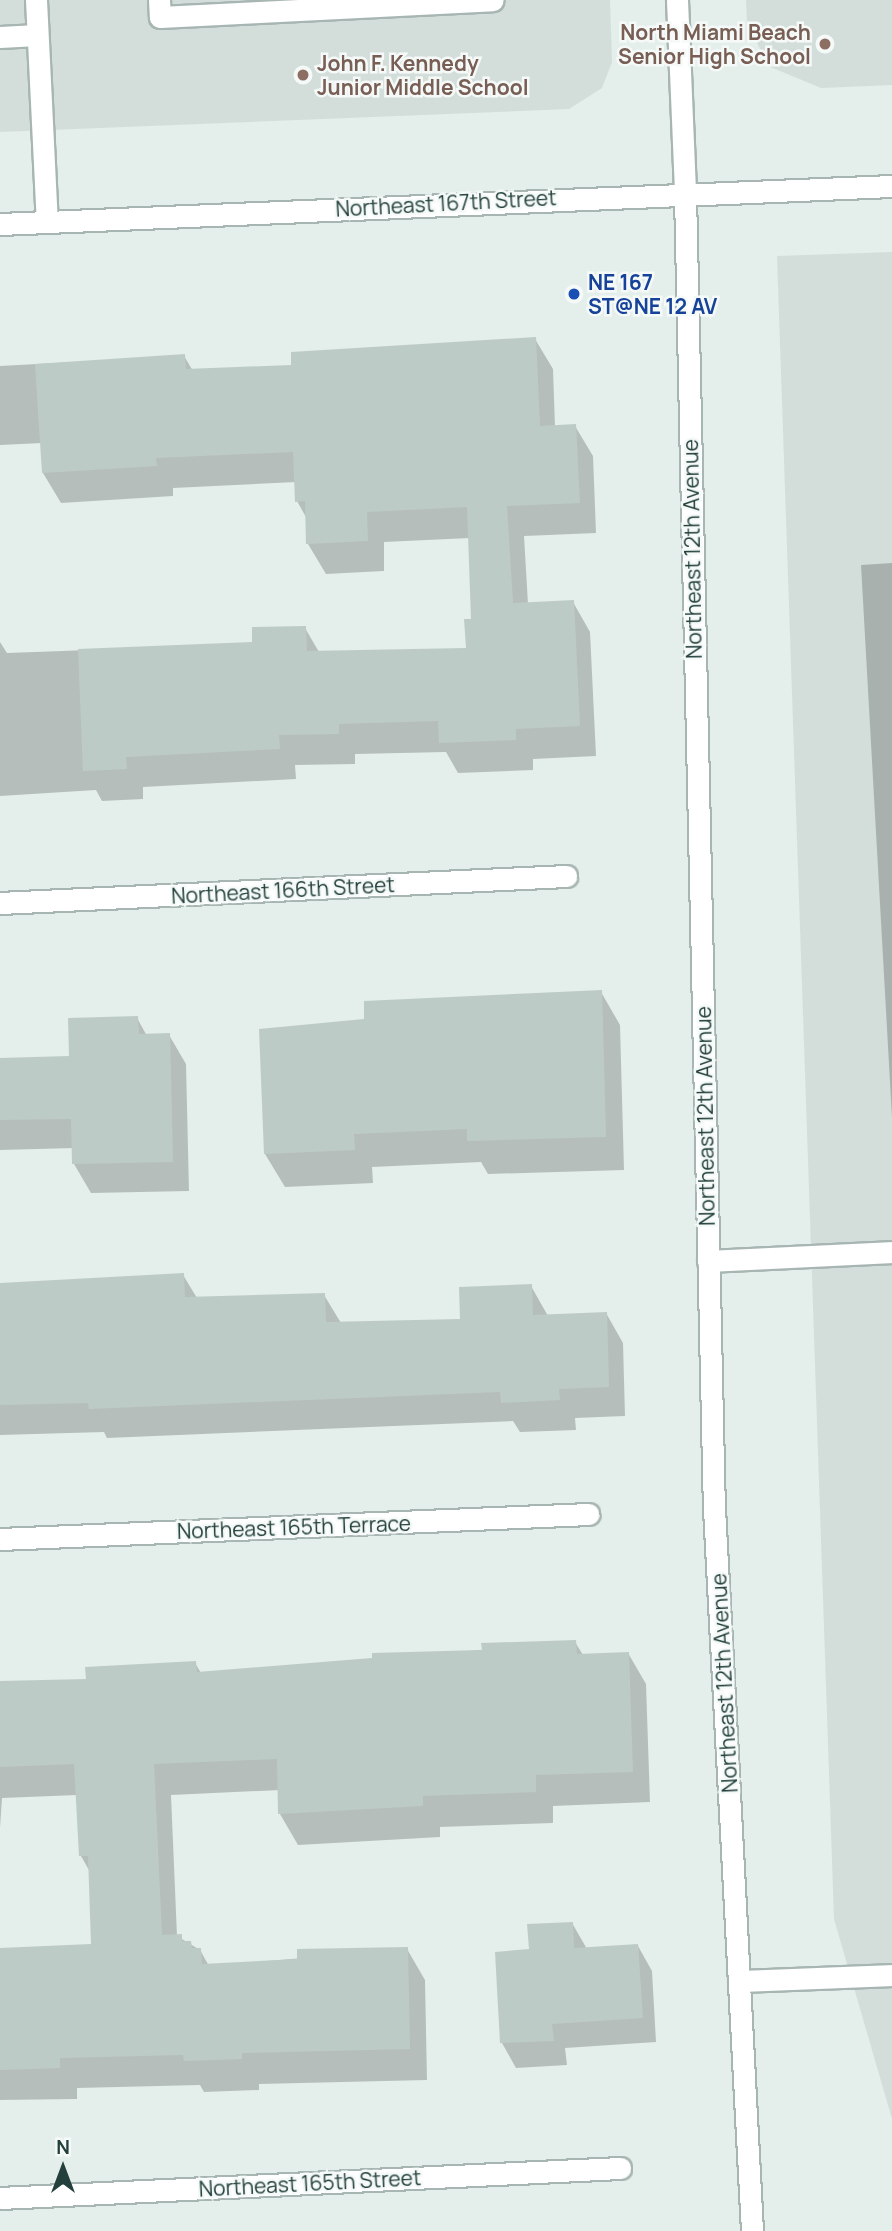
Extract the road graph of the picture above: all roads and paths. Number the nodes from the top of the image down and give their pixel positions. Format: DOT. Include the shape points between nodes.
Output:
graph roads {
  1 [pos="36,0"];
  2 [pos="159,0"];
  3 [pos="493,0"];
  4 [pos="677,0"];
  5 [pos="37,35"];
  6 [pos="0,37"];
  7 [pos="892,186"];
  8 [pos="685,194"];
  9 [pos="47,222"];
  10 [pos="0,224"];
  11 [pos="566,876"];
  12 [pos="0,903"];
  13 [pos="892,1252"];
  14 [pos="709,1261"];
  15 [pos="588,1514"];
  16 [pos="0,1539"];
  17 [pos="892,1975"];
  18 [pos="739,1981"];
  19 [pos="620,2168"];
  20 [pos="0,2198"];
  21 [pos="752,2231"];
  1 -- 5 [label="street"];
  2 -- 3 [label="street" via="160,17"];
  4 -- 8 [label="street, Northeast 12th Avenue"];
  5 -- 6 [label="street"];
  5 -- 9 [label="street"];
  7 -- 8 [label="street, Northeast 167th Street"];
  8 -- 9 [label="street, Northeast 167th Street"];
  8 -- 14 [label="street, Northeast 12th Avenue"];
  9 -- 10 [label="street, Northeast 167th Street"];
  11 -- 12 [label="street, Northeast 166th Street"];
  13 -- 14 [label="street"];
  14 -- 18 [label="street, Northeast 12th Avenue" via="715,1508"];
  15 -- 16 [label="street, Northeast 165th Terrace"];
  17 -- 18 [label="street"];
  18 -- 21 [label="street, Northeast 12th Avenue"];
  19 -- 20 [label="street, Northeast 165th Street"];
}
